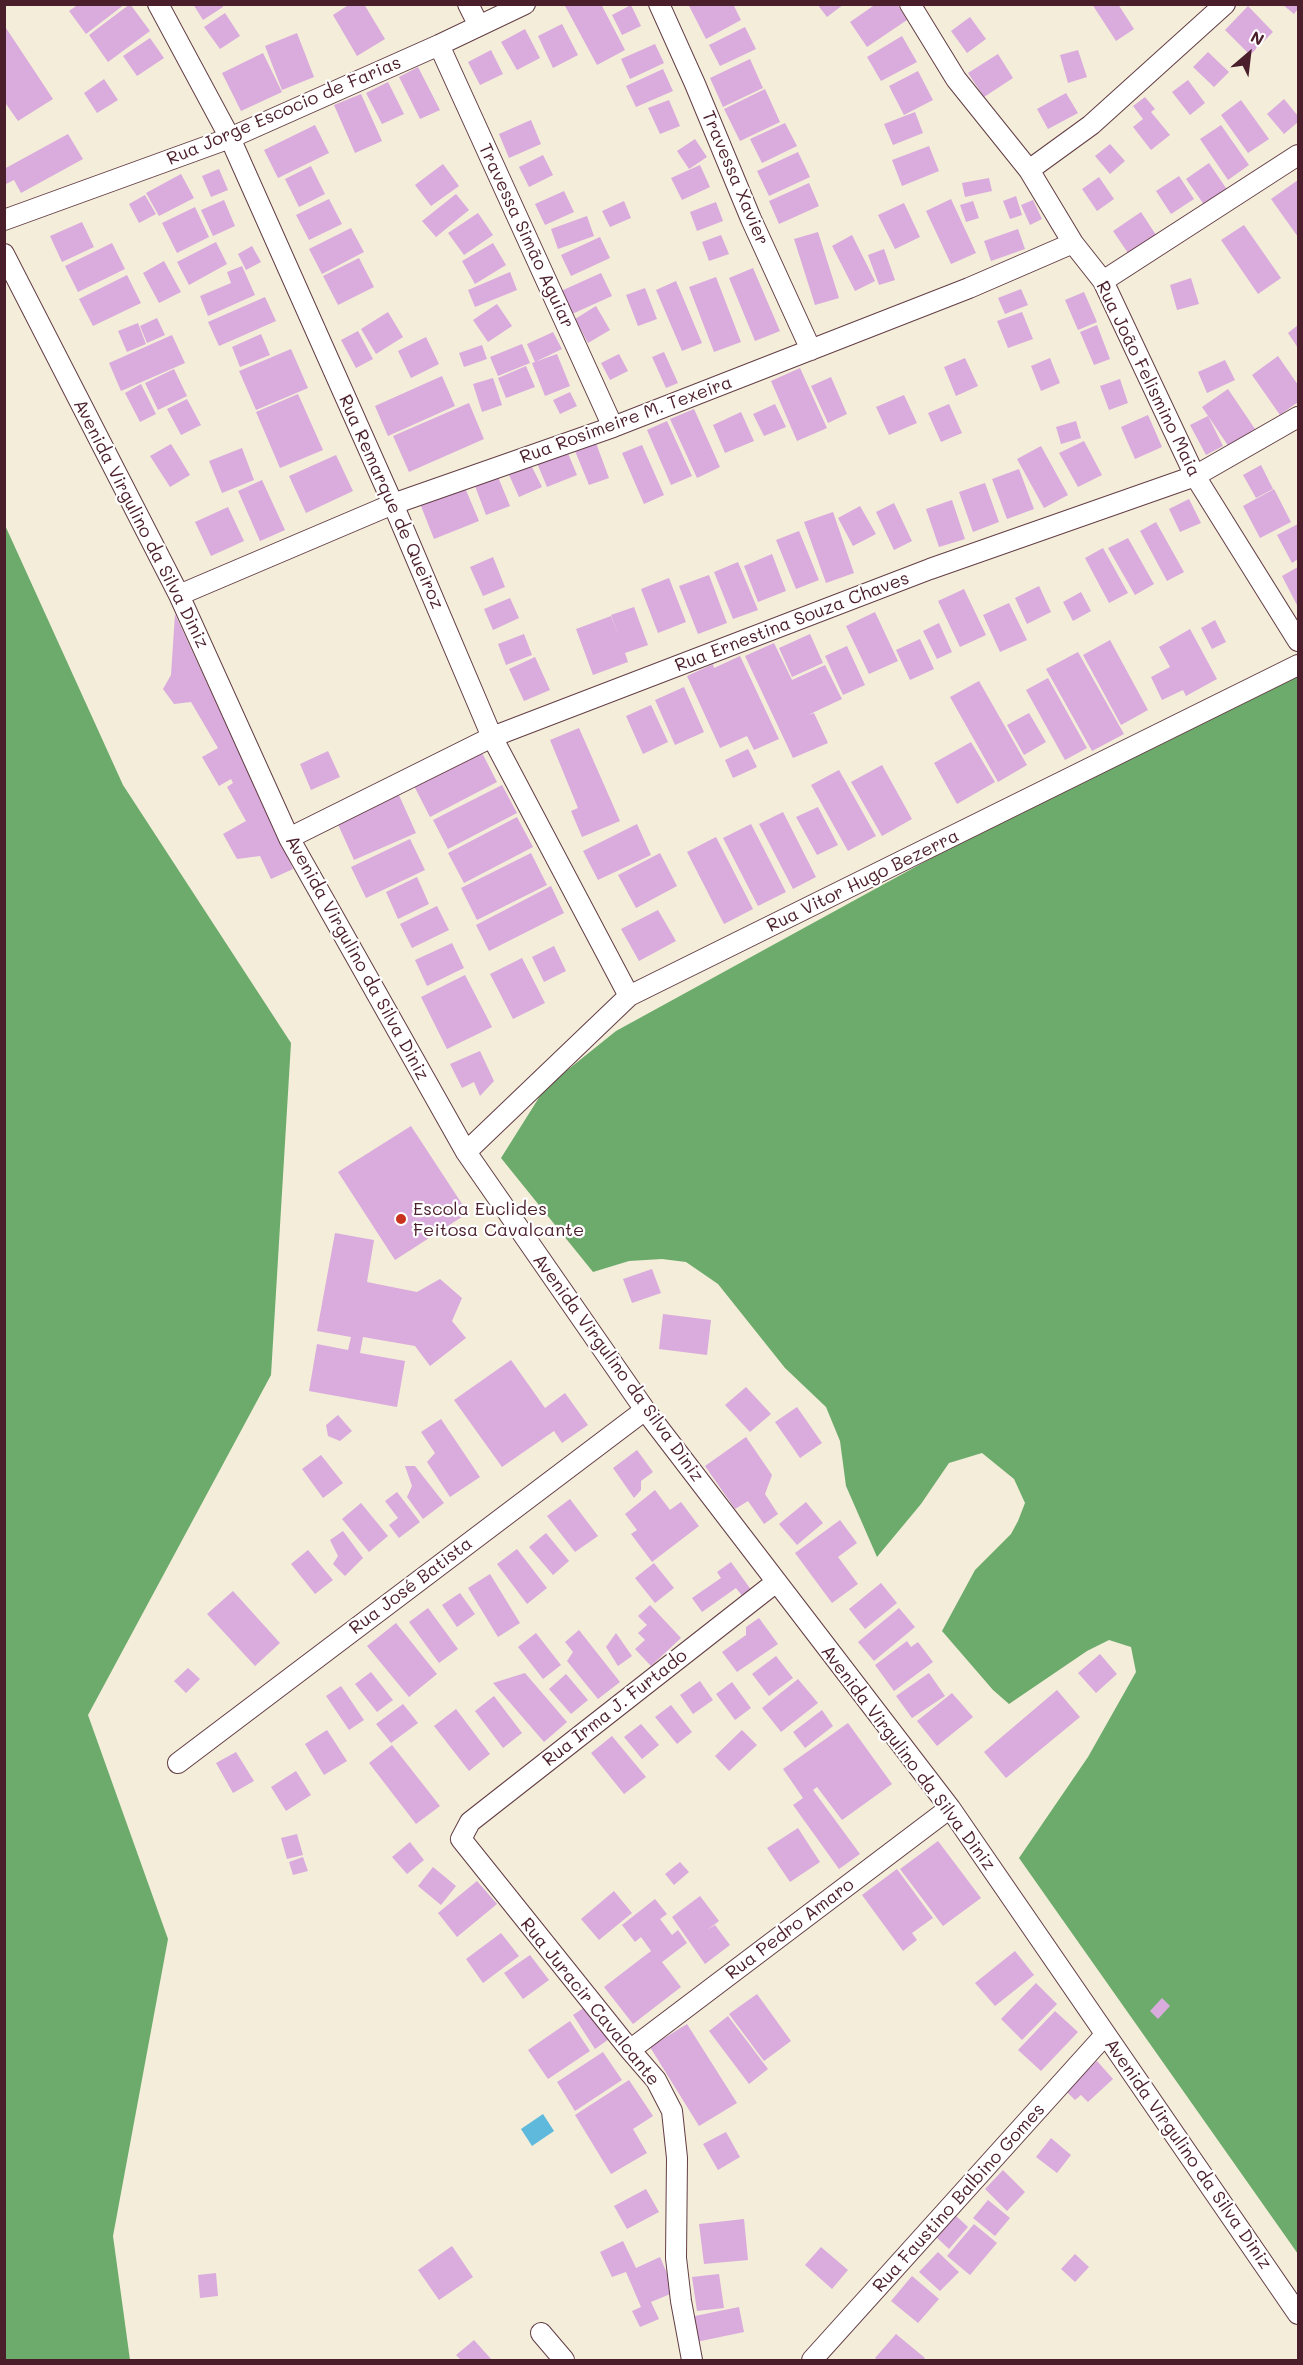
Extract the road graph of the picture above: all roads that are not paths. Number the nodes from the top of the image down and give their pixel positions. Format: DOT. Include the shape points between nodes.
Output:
graph roads {
  1 [pos="158,4"];
  2 [pos="468,4"];
  3 [pos="525,4"];
  4 [pos="659,4"];
  5 [pos="910,4"];
  6 [pos="1225,4"];
  7 [pos="480,26"];
  8 [pos="439,45"];
  9 [pos="230,138"];
  10 [pos="1299,155"];
  11 [pos="1029,170"];
  12 [pos="4,220"];
  13 [pos="1073,243"];
  14 [pos="4,254"];
  15 [pos="1102,281"];
  16 [pos="811,350"];
  17 [pos="1299,417"];
  18 [pos="613,427"];
  19 [pos="1195,476"];
  20 [pos="393,504"];
  21 [pos="179,595"];
  22 [pos="1299,641"];
  23 [pos="1299,665"];
  24 [pos="492,737"];
  25 [pos="289,838"];
  26 [pos="629,996"];
  27 [pos="466,1152"];
  28 [pos="645,1410"];
  29 [pos="776,1583"];
  30 [pos="178,1763"];
  31 [pos="950,1808"];
  32 [pos="461,1839"];
  33 [pos="1105,2035"];
  34 [pos="630,2050"];
  35 [pos="1299,2314"];
  36 [pos="541,2333"];
  37 [pos="564,2361"];
  38 [pos="692,2361"];
  39 [pos="812,2361"];
  1 -- 9 [label="street, Rua Remarque de Queiroz"];
  2 -- 7 [label="street"];
  3 -- 7 [label="street, Rua Jorge Escocio de Farias"];
  4 -- 16 [label="street, Travessa Xavier"];
  5 -- 11 [label="street, Rua João Felismino Maia" via="956,79"];
  6 -- 11 [label="street" via="1091,125"];
  7 -- 8 [label="street, Rua Jorge Escocio de Farias"];
  8 -- 9 [label="street, Rua Jorge Escocio de Farias"];
  8 -- 18 [label="street, Travessa Simão Aguiar"];
  9 -- 12 [label="street, Rua Jorge Escocio de Farias"];
  9 -- 20 [label="street, Rua Remarque de Queiroz"];
  10 -- 15 [label="street"];
  11 -- 13 [label="street, Rua João Felismino Maia"];
  13 -- 15 [label="street, Rua João Felismino Maia"];
  13 -- 16 [label="street, Rua Rosimeire M. Texeira"];
  14 -- 21 [label="street, Avenida Virgulino da Silva Diniz"];
  15 -- 19 [label="street, Rua João Felismino Maia"];
  16 -- 18 [label="street, Rua Rosimeire M. Texeira"];
  17 -- 19 [label="street, Rua Ernestina Souza Chaves"];
  18 -- 20 [label="street, Rua Rosimeire M. Texeira"];
  19 -- 22 [label="street, Rua João Felismino Maia"];
  19 -- 24 [label="street, Rua Ernestina Souza Chaves" via="930,569"];
  20 -- 21 [label="street, Rua Rosimeire M. Texeira"];
  20 -- 24 [label="street, Rua Remarque de Queiroz"];
  21 -- 25 [label="street, Avenida Virgulino da Silva Diniz"];
  23 -- 26 [label="street, Rua Vitor Hugo Bezerra"];
  24 -- 25 [label="street, Rua Ernestina Souza Chaves"];
  24 -- 26 [label="street, Rua Remarque de Queiroz"];
  25 -- 27 [label="street, Avenida Virgulino da Silva Diniz"];
  26 -- 27 [label="street, Rua Vitor Hugo Bezerra"];
  27 -- 28 [label="street, Avenida Virgulino da Silva Diniz"];
  28 -- 29 [label="street, Avenida Virgulino da Silva Diniz"];
  28 -- 30 [label="street, Rua José Batista"];
  29 -- 31 [label="street, Avenida Virgulino da Silva Diniz"];
  29 -- 32 [label="street, Rua Irma J. Furtado" via="470,1822"];
  31 -- 33 [label="street, Avenida Virgulino da Silva Diniz"];
  31 -- 34 [label="street, Rua Pedro Amaro"];
  32 -- 34 [label="street, Rua Juracir Cavalcante"];
  33 -- 35 [label="street, Avenida Virgulino da Silva Diniz"];
  33 -- 39 [label="street, Rua Faustino Balbino Gomes"];
  34 -- 38 [label="street, Rua Juracir Cavalcante" via="656,2080 672,2111 677,2158 676,2258"];
  36 -- 37 [label="street"];
}
